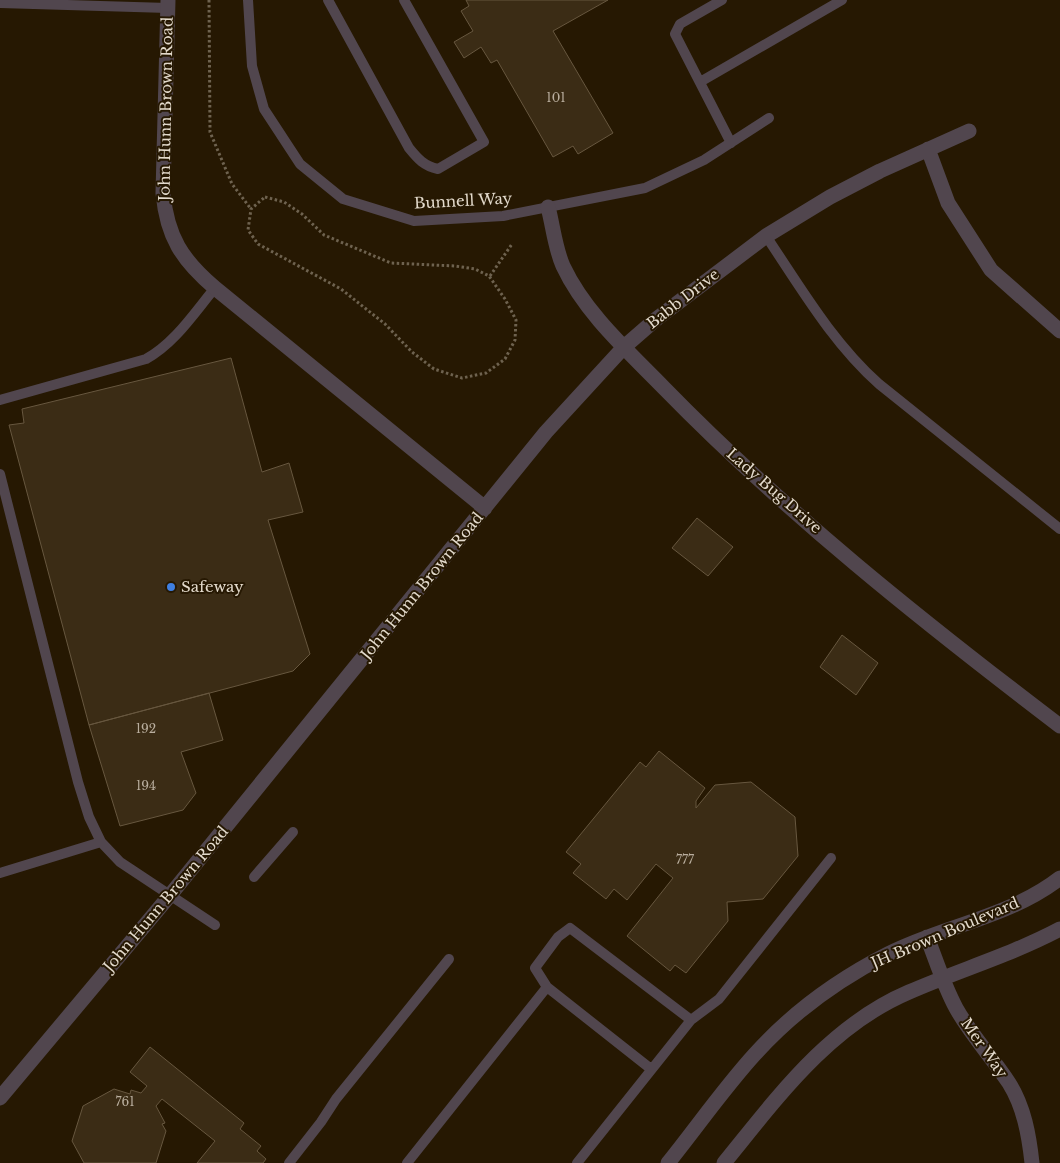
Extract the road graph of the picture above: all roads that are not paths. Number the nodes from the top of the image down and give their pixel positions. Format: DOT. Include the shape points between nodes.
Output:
graph roads {
  1 [pos="248,0"];
  2 [pos="328,0"];
  3 [pos="404,0"];
  4 [pos="722,0"];
  5 [pos="842,0"];
  6 [pos="0,3"];
  7 [pos="168,4"];
  8 [pos="700,82"];
  9 [pos="769,118"];
  10 [pos="969,131"];
  11 [pos="731,142"];
  12 [pos="928,149"];
  13 [pos="548,207"];
  14 [pos="766,236"];
  15 [pos="215,288"];
  16 [pos="1060,331"];
  17 [pos="624,347"];
  18 [pos="0,400"];
  19 [pos="0,474"];
  20 [pos="485,508"];
  21 [pos="1060,529"];
  22 [pos="1060,726"];
  23 [pos="293,832"];
  24 [pos="101,842"];
  25 [pos="831,858"];
  26 [pos="0,873"];
  27 [pos="254,877"];
  28 [pos="1060,878"];
  29 [pos="171,894"];
  30 [pos="215,925"];
  31 [pos="1060,929"];
  32 [pos="927,937"];
  33 [pos="449,959"];
  34 [pos="944,979"];
  35 [pos="547,988"];
  36 [pos="691,1020"];
  37 [pos="652,1069"];
  38 [pos="0,1098"];
  39 [pos="289,1163"];
  40 [pos="407,1163"];
  41 [pos="577,1163"];
  42 [pos="668,1163"];
  43 [pos="724,1163"];
  44 [pos="1032,1163"];
  1 -- 13 [label="lane, Bunnell Way" via="252,66 264,109 300,164 343,199 414,221 502,216"];
  2 -- 3 [label="lane" via="409,148 418,160 438,169 484,142"];
  4 -- 8 [label="lane" via="680,24 675,34"];
  5 -- 8 [label="lane"];
  6 -- 7 [label="lane"];
  7 -- 15 [label="street, John Hunn Brown Road" via="164,214 179,250 194,270"];
  8 -- 11 [label="lane"];
  9 -- 11 [label="lane, Bunnell Way"];
  10 -- 12 [label="street, Babb Drive"];
  11 -- 13 [label="lane, Bunnell Way" via="704,160 645,188"];
  12 -- 14 [label="street, Babb Drive" via="830,197"];
  12 -- 16 [label="street" via="948,204 990,270"];
  13 -- 17 [label="street, Lady Bug Drive" via="563,265 584,300"];
  14 -- 17 [label="street, Babb Drive"];
  14 -- 21 [label="lane" via="853,361"];
  15 -- 18 [label="lane" via="173,338 146,359"];
  15 -- 20 [label="street, John Hunn Brown Road"];
  17 -- 20 [label="street, Babb Drive" via="559,417"];
  17 -- 22 [label="street, Lady Bug Drive" via="741,464 795,512 972,659"];
  19 -- 24 [label="lane" via="78,782"];
  20 -- 29 [label="street, John Hunn Brown Road"];
  23 -- 27 [label="lane"];
  24 -- 26 [label="lane"];
  24 -- 29 [label="lane" via="120,862"];
  25 -- 36 [label="lane" via="720,999"];
  28 -- 32 [label="street, JH Brown Boulevard" via="1015,904"];
  29 -- 30 [label="lane"];
  29 -- 38 [label="street, John Hunn Brown Road"];
  31 -- 34 [label="street" via="1030,945"];
  32 -- 34 [label="street, Mer Way"];
  32 -- 42 [label="street, JH Brown Boulevard" via="858,970 778,1031 755,1054"];
  33 -- 39 [label="lane" via="336,1099"];
  34 -- 43 [label="street" via="908,992 848,1029 794,1077"];
  34 -- 44 [label="street, Mer Way" via="971,1032 1016,1097 1030,1141"];
  35 -- 36 [label="lane" via="536,968 558,937 570,928"];
  35 -- 37 [label="lane"];
  35 -- 40 [label="lane"];
  36 -- 37 [label="lane"];
  37 -- 41 [label="lane"];
}
